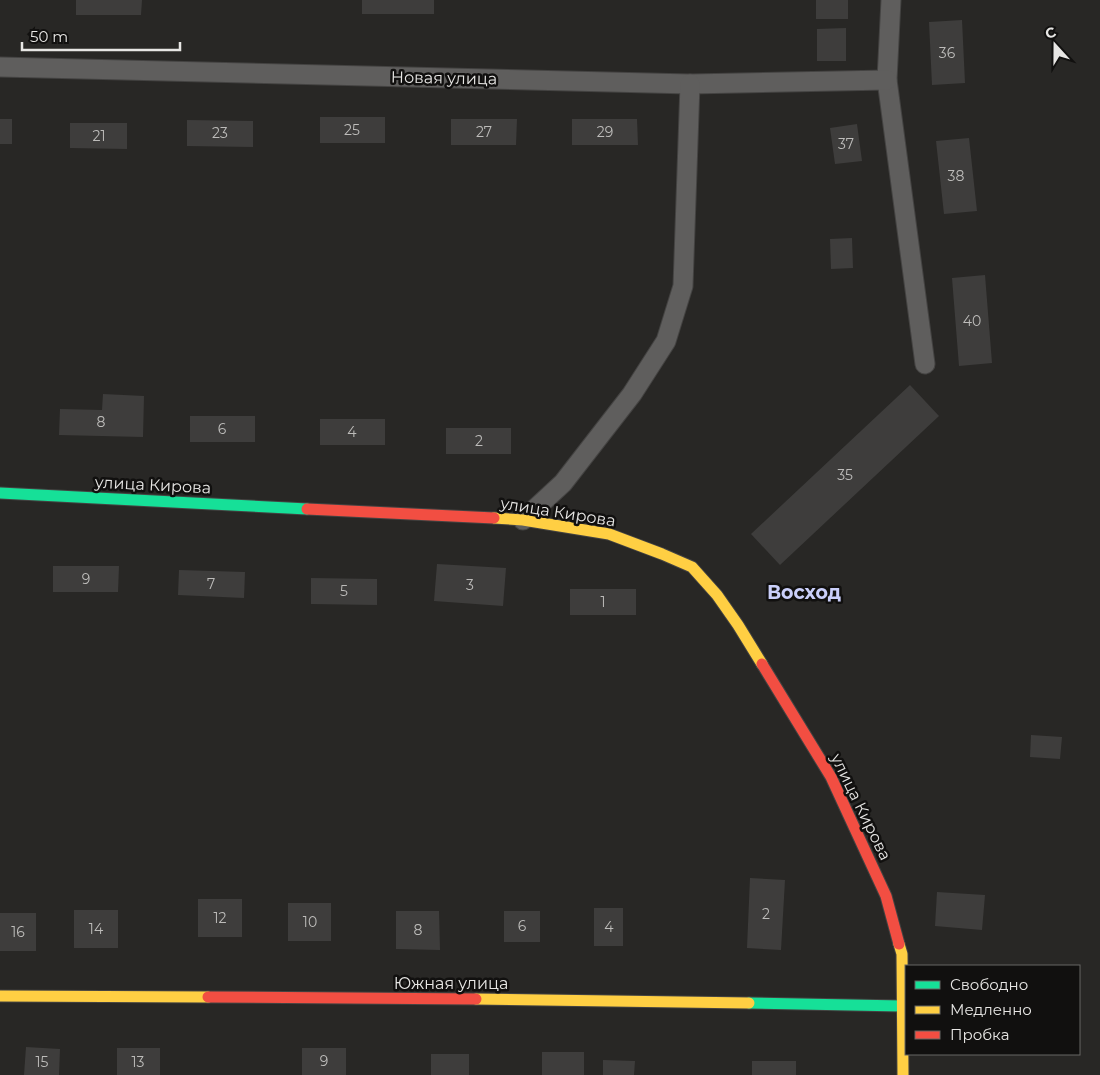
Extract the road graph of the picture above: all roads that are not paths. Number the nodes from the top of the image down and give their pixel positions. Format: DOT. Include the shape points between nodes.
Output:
graph roads {
  1 [pos="891,0"];
  2 [pos="0,67"];
  3 [pos="887,80"];
  4 [pos="690,84"];
  5 [pos="925,364"];
  6 [pos="0,493"];
  7 [pos="523,520"];
  8 [pos="0,996"];
  9 [pos="902,1006"];
  10 [pos="903,1075"];
  1 -- 3 [label="street"];
  2 -- 4 [label="street, Новая улица"];
  3 -- 4 [label="street, Новая улица"];
  3 -- 5 [label="street"];
  4 -- 7 [label="street" via="684,286 666,342 632,394 563,483"];
  6 -- 7 [label="street, улица Кирова"];
  7 -- 9 [label="street, улица Кирова" via="609,534 662,554 692,567 716,595 831,777 886,896 902,954"];
  8 -- 9 [label="street, Южная улица"];
  9 -- 10 [label="street, улица Кирова"];
}
